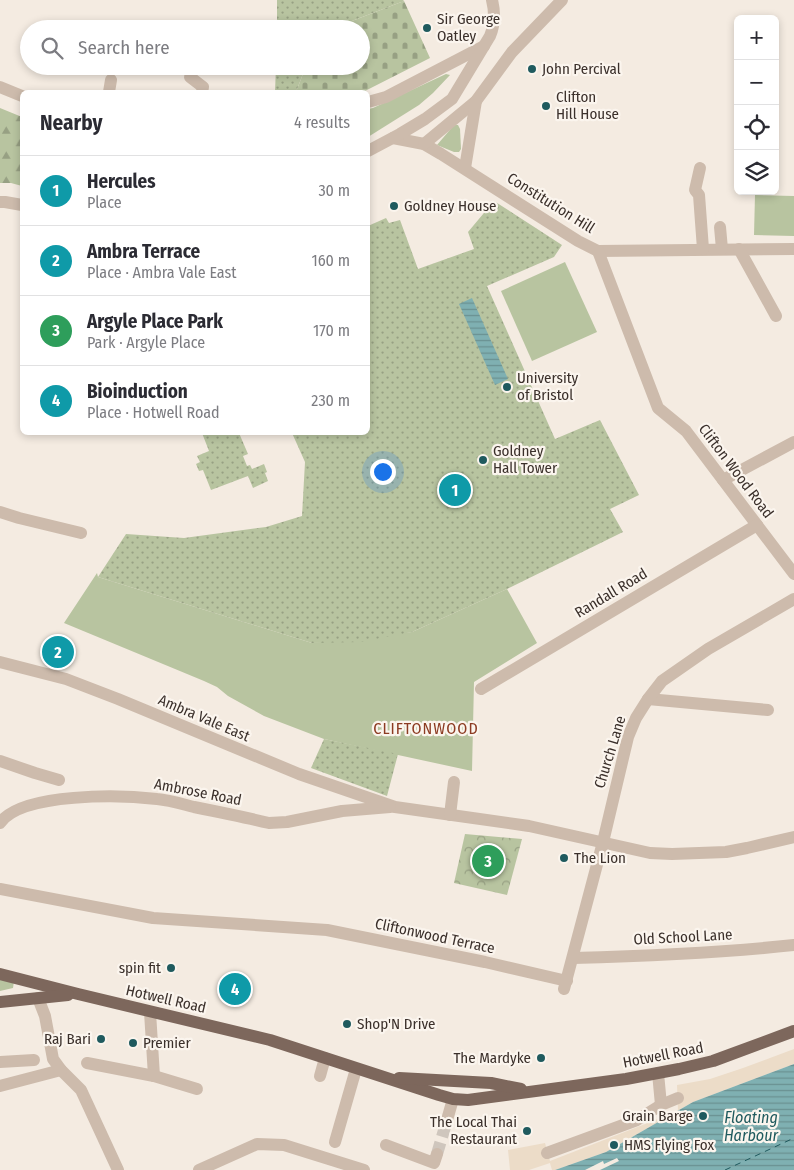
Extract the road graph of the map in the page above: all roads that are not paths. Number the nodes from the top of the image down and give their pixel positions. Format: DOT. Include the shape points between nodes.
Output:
graph roads {
  1 [pos="492,0"];
  2 [pos="562,0"];
  3 [pos="484,46"];
  4 [pos="190,77"];
  5 [pos="0,87"];
  6 [pos="202,90"];
  7 [pos="20,95"];
  8 [pos="370,101"];
  9 [pos="476,101"];
  10 [pos="393,138"];
  11 [pos="424,144"];
  12 [pos="370,150"];
  13 [pos="464,168"];
  14 [pos="700,168"];
  15 [pos="0,202"];
  16 [pos="20,205"];
  17 [pos="720,227"];
  18 [pos="722,249"];
  19 [pos="739,249"];
  20 [pos="794,249"];
  21 [pos="598,250"];
  22 [pos="703,250"];
  23 [pos="776,316"];
  24 [pos="794,442"];
  25 [pos="724,480"];
  26 [pos="0,512"];
  27 [pos="757,525"];
  28 [pos="81,533"];
  29 [pos="794,574"];
  30 [pos="794,599"];
  31 [pos="0,662"];
  32 [pos="481,689"];
  33 [pos="648,699"];
  34 [pos="768,710"];
  35 [pos="0,761"];
  36 [pos="59,780"];
  37 [pos="454,782"];
  38 [pos="395,807"];
  39 [pos="450,815"];
  40 [pos="0,823"];
  41 [pos="794,837"];
  42 [pos="603,842"];
  43 [pos="0,889"];
  44 [pos="794,945"];
  45 [pos="572,958"];
  46 [pos="0,974"];
  47 [pos="565,985"];
  48 [pos="78,994"];
  49 [pos="38,998"];
  50 [pos="0,1002"];
  51 [pos="150,1012"];
  52 [pos="794,1031"];
  53 [pos="325,1058"];
  54 [pos="34,1060"];
  55 [pos="0,1062"];
  56 [pos="87,1063"];
  57 [pos="356,1069"];
  58 [pos="61,1070"];
  59 [pos="658,1073"];
  60 [pos="154,1076"];
  61 [pos="320,1076"];
  62 [pos="381,1077"];
  63 [pos="0,1086"];
  64 [pos="196,1089"];
  65 [pos="533,1091"];
  66 [pos="678,1098"];
  67 [pos="453,1099"];
  68 [pos="660,1105"];
  69 [pos="447,1120"];
  70 [pos="335,1142"];
  71 [pos="386,1145"];
  72 [pos="547,1153"];
  73 [pos="437,1154"];
  74 [pos="346,1167"];
  75 [pos="118,1170"];
  76 [pos="199,1170"];
  77 [pos="364,1170"];
  1 -- 3 [label="street" via="495,11 493,29"];
  2 -- 9 [label="street" via="512,52"];
  3 -- 8 [label="street" via="386,97"];
  3 -- 10 [label="street" via="452,99"];
  4 -- 6 [label="street"];
  5 -- 7 [label="street"];
  9 -- 11 [label="street"];
  9 -- 13 [label="street"];
  10 -- 11 [label="street, Constitution Hill"];
  10 -- 12 [label="street"];
  11 -- 13 [label="street, Constitution Hill"];
  13 -- 21 [label="street, Constitution Hill" via="578,241"];
  14 -- 22 [label="street" via="695,190 699,195"];
  15 -- 16 [label="street"];
  17 -- 18 [label="street"];
  18 -- 19 [label="street, Constitution Hill"];
  18 -- 22 [label="street, Constitution Hill"];
  19 -- 20 [label="street, Constitution Hill"];
  19 -- 23 [label="street"];
  21 -- 22 [label="street, Constitution Hill"];
  21 -- 25 [label="street, Clifton Wood Road" via="658,408 686,431"];
  24 -- 25 [label="street"];
  25 -- 27 [label="street, Clifton Wood Road"];
  26 -- 28 [label="street"];
  27 -- 29 [label="street, Clifton Wood Road"];
  27 -- 32 [label="street, Randall Road"];
  30 -- 33 [label="street, Church Lane" via="708,648 662,681"];
  31 -- 38 [label="street, Ambra Vale East" via="66,679 298,774"];
  33 -- 34 [label="street"];
  33 -- 42 [label="street, Church Lane" via="628,737"];
  35 -- 36 [label="street"];
  37 -- 39 [label="street"];
  38 -- 39 [label="street"];
  38 -- 40 [label="street, Ambrose Road" via="342,811 269,823 158,799 105,796 33,804 15,811"];
  39 -- 42 [label="street" via="529,826"];
  41 -- 42 [label="street" via="734,851 694,854 650,853"];
  42 -- 45 [label="street, Church Lane"];
  43 -- 47 [label="street, Cliftonwood Terrace" via="153,918 327,930 485,962"];
  44 -- 45 [label="street, Old School Lane"];
  45 -- 47 [label="street, Church Lane"];
  46 -- 48 [label="main road, Hotwell Road"];
  48 -- 49 [label="main road"];
  48 -- 51 [label="main road, Hotwell Road"];
  49 -- 50 [label="main road"];
  49 -- 58 [label="street" via="53,1059"];
  51 -- 53 [label="main road, Hotwell Road" via="270,1040"];
  51 -- 60 [label="street"];
  52 -- 59 [label="main road, Hotwell Road" via="713,1061"];
  53 -- 57 [label="main road, Hotwell Road"];
  53 -- 61 [label="street"];
  54 -- 55 [label="street"];
  56 -- 60 [label="street"];
  57 -- 62 [label="main road, Hotwell Road"];
  57 -- 70 [label="street"];
  58 -- 63 [label="street"];
  58 -- 75 [label="street" via="81,1090"];
  59 -- 65 [label="main road, Hotwell Road"];
  59 -- 68 [label="street"];
  60 -- 64 [label="street"];
  62 -- 65 [label="main road, Hotwell Road" via="491,1083"];
  62 -- 67 [label="main road, Hotwell Road"];
  65 -- 67 [label="main road, Hotwell Road"];
  66 -- 68 [label="street"];
  67 -- 69 [label="street"];
  68 -- 72 [label="street" via="637,1120"];
  71 -- 73 [label="street" via="434,1163"];
  74 -- 76 [label="street" via="284,1145 257,1144"];
  74 -- 77 [label="street"];
}
